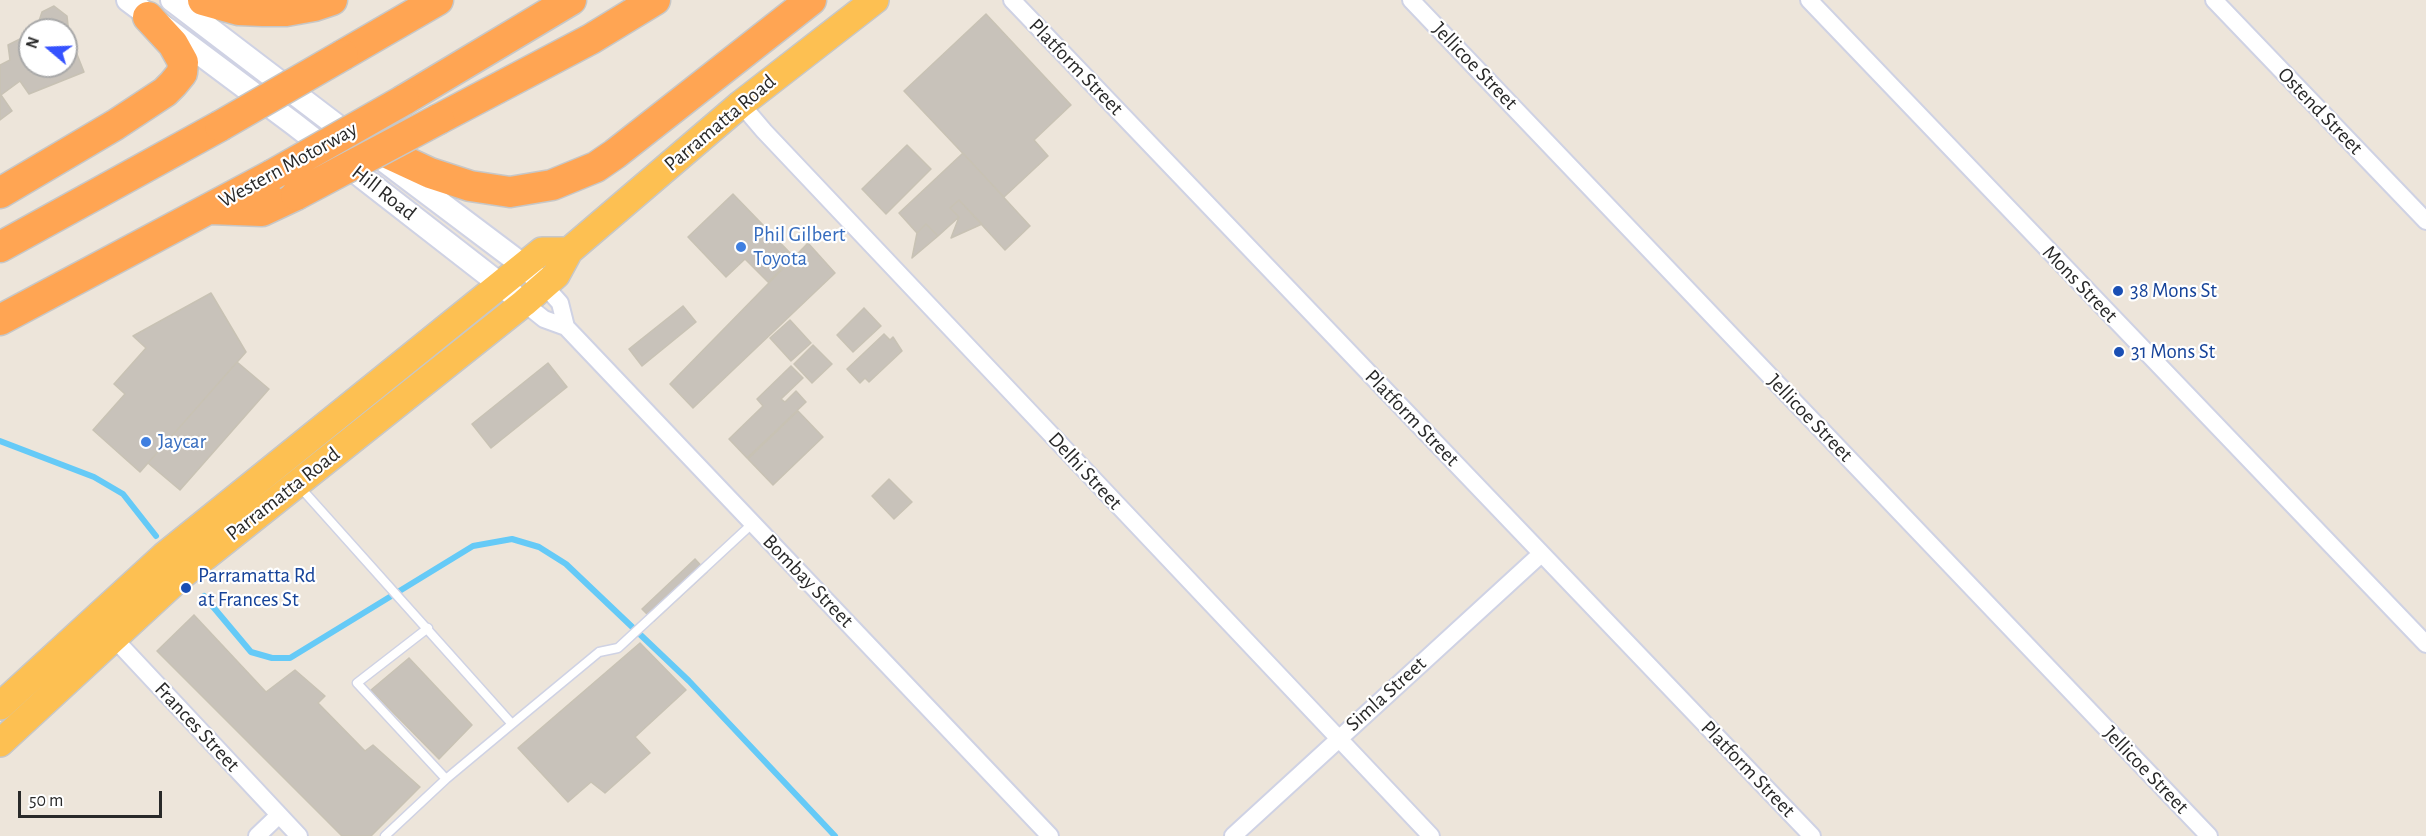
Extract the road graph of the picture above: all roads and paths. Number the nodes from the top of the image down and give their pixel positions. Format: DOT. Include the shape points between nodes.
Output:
graph roads {
  1 [pos="203,0"];
  2 [pos="332,0"];
  3 [pos="438,0"];
  4 [pos="571,0"];
  5 [pos="655,0"];
  6 [pos="811,0"];
  7 [pos="875,0"];
  8 [pos="1012,0"];
  9 [pos="1411,0"];
  10 [pos="1809,0"];
  11 [pos="2214,0"];
  12 [pos="149,6"];
  13 [pos="741,104"];
  14 [pos="353,137"];
  15 [pos="0,193"];
  16 [pos="208,209"];
  17 [pos="2426,221"];
  18 [pos="0,247"];
  19 [pos="568,250"];
  20 [pos="524,266"];
  21 [pos="544,285"];
  22 [pos="502,286"];
  23 [pos="524,303"];
  24 [pos="0,320"];
  25 [pos="566,327"];
  26 [pos="297,483"];
  27 [pos="753,523"];
  28 [pos="1541,554"];
  29 [pos="95,618"];
  30 [pos="428,628"];
  31 [pos="113,638"];
  32 [pos="2426,644"];
  33 [pos="0,706"];
  34 [pos="512,724"];
  35 [pos="1338,738"];
  36 [pos="0,743"];
  37 [pos="446,779"];
  38 [pos="279,815"];
  39 [pos="257,836"];
  40 [pos="299,836"];
  41 [pos="385,836"];
  42 [pos="1050,836"];
  43 [pos="1233,836"];
  44 [pos="1431,836"];
  45 [pos="1812,836"];
  46 [pos="2209,836"];
  1 -- 2 [label="highway" via="239,10 263,11 286,11"];
  3 -- 18 [label="highway, bridge"];
  4 -- 16 [label="highway, Western Motorway, bridge" via="404,100"];
  5 -- 16 [label="highway, bridge" via="591,39 262,211"];
  6 -- 14 [label="highway" via="615,154 596,167 552,185 510,192 470,186 430,173"];
  7 -- 13 [label="highway, Parramatta Road"];
  8 -- 28 [label="street, Platform Street"];
  9 -- 46 [label="street, Jellicoe Street"];
  10 -- 32 [label="street, Mons Street"];
  11 -- 17 [label="street, Ostend Street"];
  12 -- 14 [label="main road, Hill Road"];
  12 -- 15 [label="highway" via="183,62 182,73 165,92 115,125"];
  12 -- 22 [label="main road, Hill Road"];
  13 -- 19 [label="highway, Parramatta Road"];
  13 -- 35 [label="street, Delhi Street"];
  14 -- 20 [label="main road, Hill Road"];
  16 -- 24 [label="highway, Western Motorway"];
  19 -- 20 [label="highway, Parramatta Road" via="542,251"];
  19 -- 21 [label="highway, Parramatta Road" via="556,275"];
  20 -- 21 [label="main road, Hill Road"];
  20 -- 22 [label="highway, Parramatta Road"];
  21 -- 23 [label="highway, Parramatta Road"];
  21 -- 25 [label="street, Bombay Street" via="560,303"];
  22 -- 23 [label="main road, Hill Road"];
  22 -- 29 [label="highway, Parramatta Road" via="164,556"];
  23 -- 25 [label="street, Bombay Street" via="544,319"];
  23 -- 26 [label="highway, Parramatta Road"];
  25 -- 27 [label="street, Bombay Street"];
  26 -- 30 [label="lane"];
  26 -- 31 [label="highway, Parramatta Road" via="181,576"];
  27 -- 34 [label="lane" via="618,648 599,652"];
  27 -- 42 [label="street, Bombay Street"];
  28 -- 35 [label="street, Simla Street"];
  28 -- 45 [label="street, Platform Street"];
  29 -- 31 [label="street, Frances Street"];
  29 -- 33 [label="highway, Parramatta Road"];
  30 -- 34 [label="lane"];
  30 -- 37 [label="lane" via="357,683"];
  31 -- 36 [label="highway, Parramatta Road"];
  31 -- 38 [label="street, Frances Street"];
  34 -- 37 [label="lane"];
  35 -- 43 [label="street, Simla Street"];
  35 -- 44 [label="street, Delhi Street"];
  37 -- 41 [label="lane"];
  38 -- 39 [label="street"];
  38 -- 40 [label="street, Frances Street"];
}
